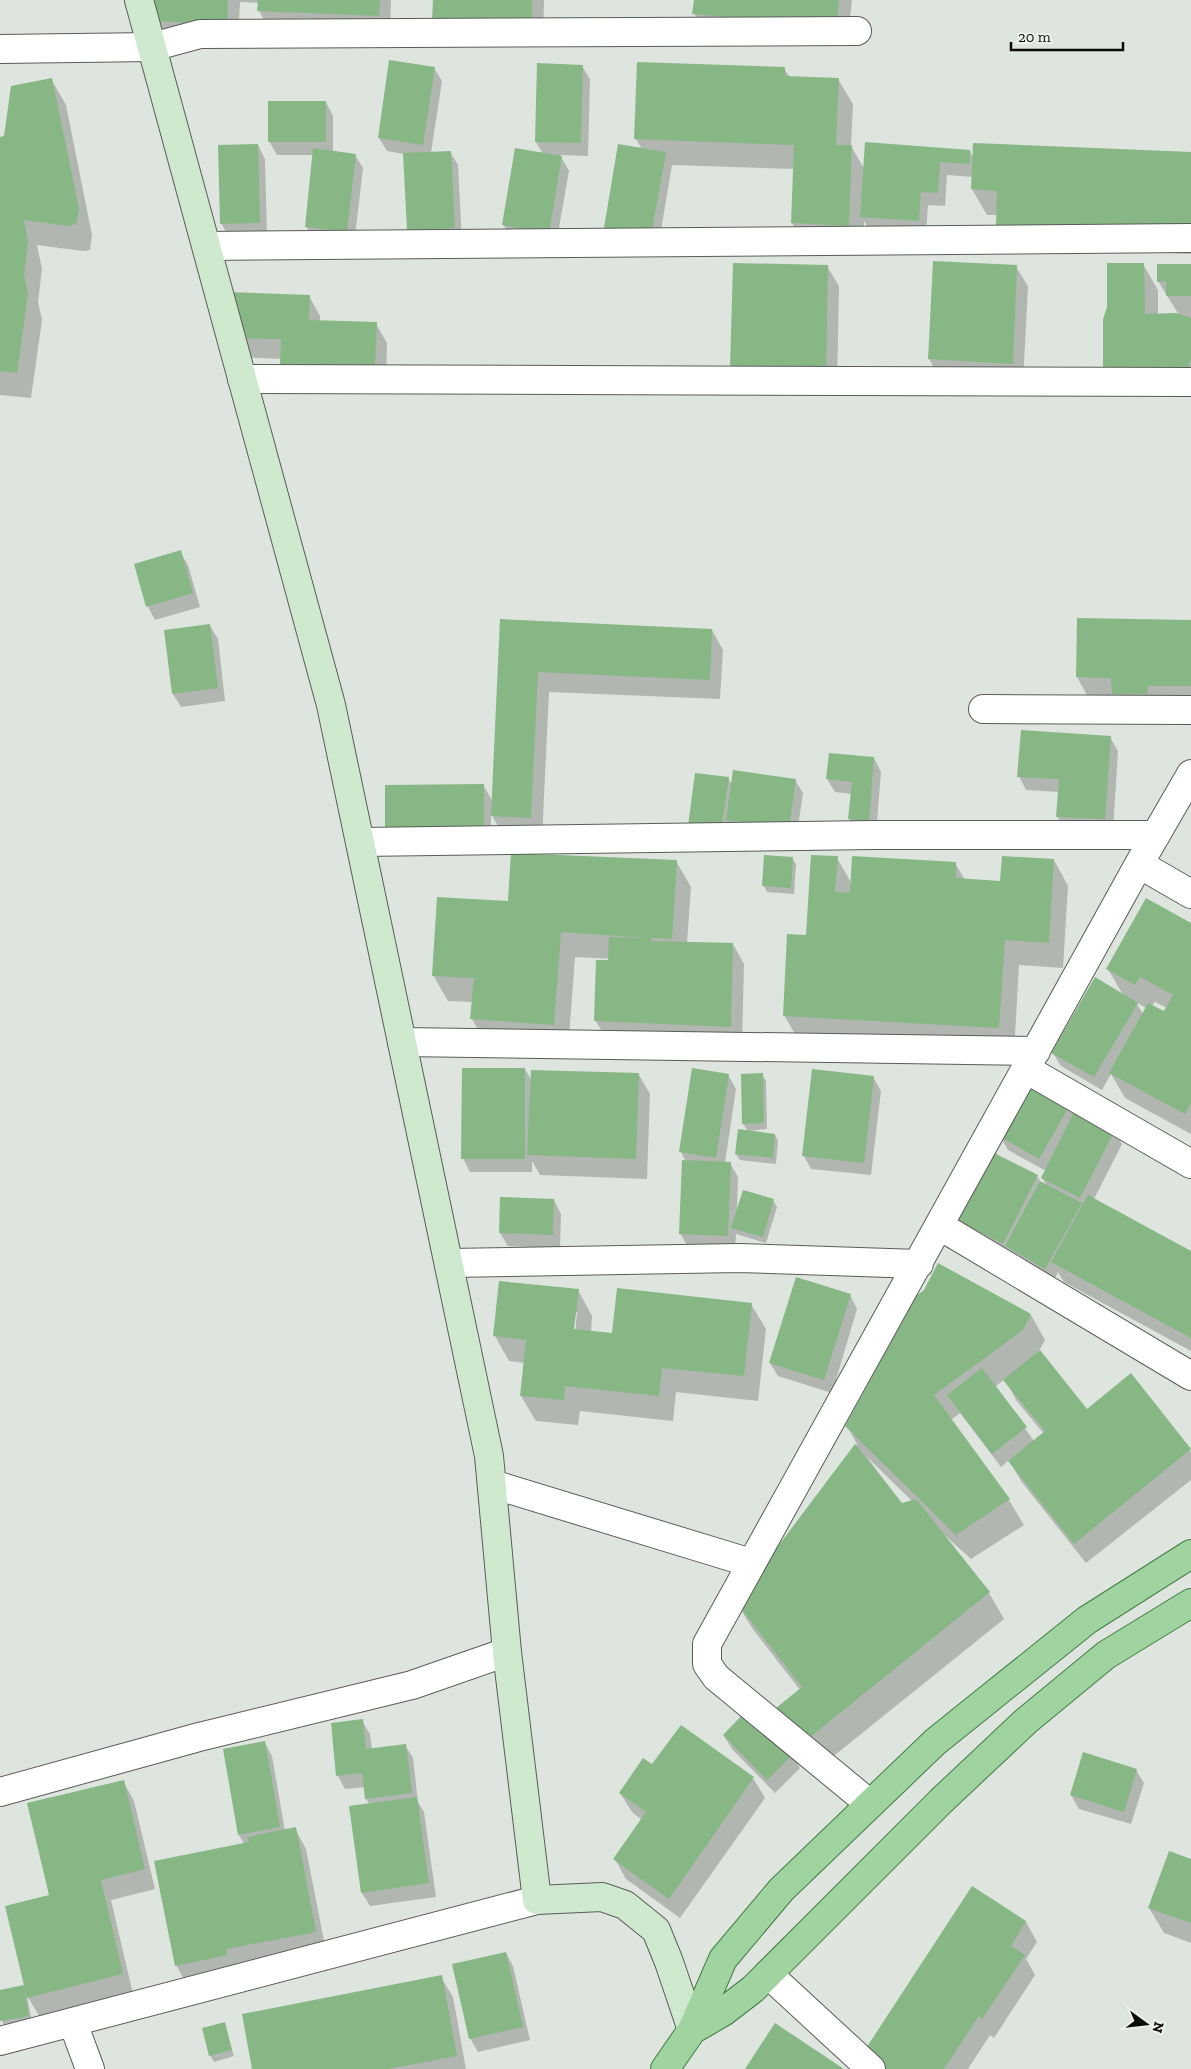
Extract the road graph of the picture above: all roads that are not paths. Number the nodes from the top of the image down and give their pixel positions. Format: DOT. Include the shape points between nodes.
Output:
graph roads {
  1 [pos="140,0"];
  2 [pos="857,31"];
  3 [pos="152,47"];
  4 [pos="0,49"];
  5 [pos="1191,238"];
  6 [pos="206,246"];
  7 [pos="242,379"];
  8 [pos="1191,382"];
  9 [pos="983,709"];
  10 [pos="1191,710"];
  11 [pos="1191,774"];
  12 [pos="1156,835"];
  13 [pos="360,842"];
  14 [pos="1139,864"];
  15 [pos="1191,894"];
  16 [pos="402,1042"];
  17 [pos="1031,1060"];
  18 [pos="1191,1164"];
  19 [pos="940,1226"];
  20 [pos="449,1263"];
  21 [pos="919,1264"];
  22 [pos="1191,1376"];
  23 [pos="492,1484"];
  24 [pos="1191,1554"];
  25 [pos="752,1563"];
  26 [pos="1191,1603"];
  27 [pos="508,1652"];
  28 [pos="0,1792"];
  29 [pos="870,1804"];
  30 [pos="537,1900"];
  31 [pos="768,1974"];
  32 [pos="73,2023"];
  33 [pos="692,2030"];
  34 [pos="0,2041"];
  35 [pos="90,2069"];
  36 [pos="665,2069"];
  37 [pos="871,2069"];
  1 -- 3 [label="street"];
  2 -- 3 [label="street" via="200,34"];
  3 -- 4 [label="street"];
  3 -- 6 [label="street"];
  5 -- 6 [label="street"];
  6 -- 7 [label="street"];
  7 -- 8 [label="street"];
  7 -- 13 [label="street" via="331,705"];
  9 -- 10 [label="street"];
  11 -- 12 [label="street"];
  12 -- 13 [label="street"];
  12 -- 14 [label="street"];
  13 -- 16 [label="street"];
  14 -- 15 [label="street"];
  14 -- 17 [label="street"];
  16 -- 17 [label="street"];
  16 -- 20 [label="street"];
  17 -- 18 [label="street"];
  17 -- 19 [label="street"];
  19 -- 21 [label="street"];
  19 -- 22 [label="street"];
  20 -- 21 [label="street" via="739,1258"];
  20 -- 23 [label="street" via="490,1456"];
  21 -- 25 [label="street"];
  23 -- 25 [label="street"];
  23 -- 27 [label="street"];
  24 -- 29 [label="main road" via="1087,1620 934,1742"];
  25 -- 29 [label="street" via="707,1644 707,1664 716,1677"];
  26 -- 31 [label="main road" via="1106,1655 1026,1721"];
  27 -- 28 [label="street" via="412,1685 199,1737"];
  27 -- 30 [label="street"];
  29 -- 33 [label="main road" via="781,1890 723,1959"];
  30 -- 32 [label="street"];
  30 -- 33 [label="street" via="602,1897 625,1905 656,1930"];
  31 -- 33 [label="main road" via="723,2012"];
  31 -- 37 [label="street"];
  32 -- 34 [label="street"];
  32 -- 35 [label="street"];
  33 -- 36 [label="main road"];
}
